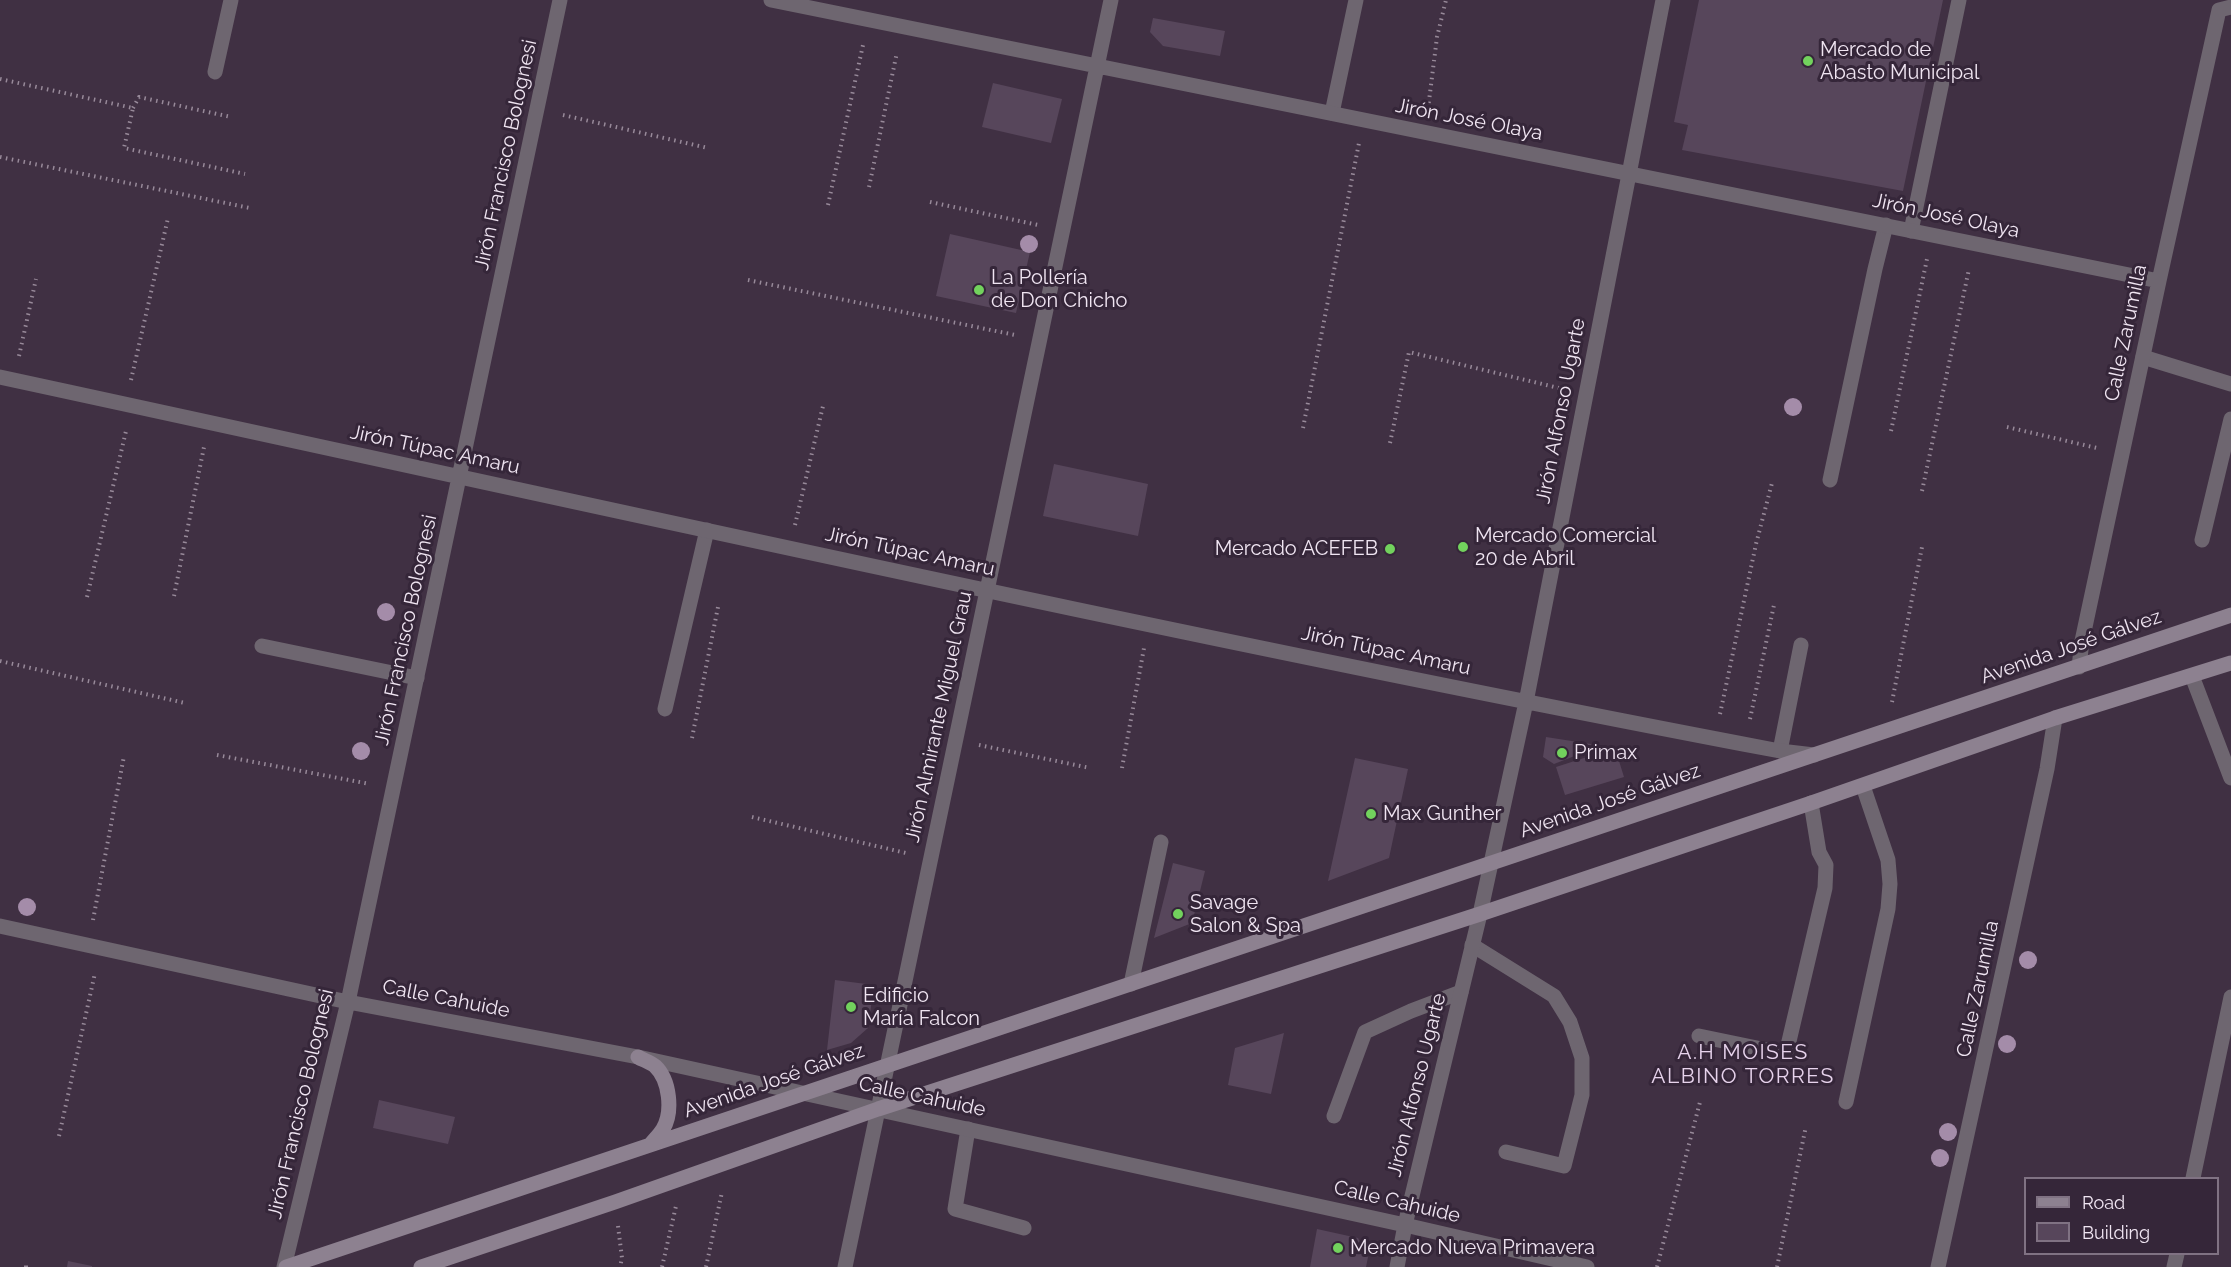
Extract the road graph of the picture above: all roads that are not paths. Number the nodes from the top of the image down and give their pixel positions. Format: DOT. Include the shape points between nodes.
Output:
graph roads {
  1 [pos="231,0"];
  2 [pos="560,0"];
  3 [pos="771,0"];
  4 [pos="1111,0"];
  5 [pos="1356,0"];
  6 [pos="1663,0"];
  7 [pos="1959,0"];
  8 [pos="2225,8"];
  9 [pos="1097,66"];
  10 [pos="215,72"];
  11 [pos="1332,113"];
  12 [pos="1628,174"];
  13 [pos="1886,225"];
  14 [pos="1911,231"];
  15 [pos="2159,281"];
  16 [pos="2143,357"];
  17 [pos="7,379"];
  18 [pos="2231,384"];
  19 [pos="2231,419"];
  20 [pos="460,476"];
  21 [pos="1830,480"];
  22 [pos="707,530"];
  23 [pos="2202,540"];
  24 [pos="987,590"];
  25 [pos="2231,615"];
  26 [pos="1801,645"];
  27 [pos="262,646"];
  28 [pos="2231,663"];
  29 [pos="2079,667"];
  30 [pos="2192,676"];
  31 [pos="417,678"];
  32 [pos="1526,702"];
  33 [pos="666,709"];
  34 [pos="2055,718"];
  35 [pos="1780,751"];
  36 [pos="1814,755"];
  37 [pos="2231,778"];
  38 [pos="1863,786"];
  39 [pos="1811,803"];
  40 [pos="1161,842"];
  41 [pos="1489,864"];
  42 [pos="1480,914"];
  43 [pos="0,926"];
  44 [pos="1472,945"];
  45 [pos="1131,984"];
  46 [pos="1461,992"];
  47 [pos="2231,997"];
  48 [pos="348,1002"];
  49 [pos="1699,1036"];
  50 [pos="638,1057"];
  51 [pos="2225,1058"];
  52 [pos="886,1066"];
  53 [pos="805,1093"];
  54 [pos="1846,1102"];
  55 [pos="878,1109"];
  56 [pos="1334,1116"];
  57 [pos="968,1129"];
  58 [pos="651,1145"];
  59 [pos="1506,1152"];
  60 [pos="2194,1177"];
  61 [pos="1405,1225"];
  62 [pos="1024,1228"];
  63 [pos="285,1267"];
  64 [pos="421,1267"];
  65 [pos="845,1267"];
  66 [pos="1397,1267"];
  67 [pos="1587,1267"];
  68 [pos="1938,1267"];
  1 -- 10 [label="street"];
  2 -- 20 [label="street, Jirón Francisco Bolognesi"];
  3 -- 9 [label="street, Jirón José Olaya"];
  4 -- 9 [label="street, Jirón Almirante Miguel Grau"];
  5 -- 11 [label="street"];
  6 -- 12 [label="street, Jirón Alfonso Ugarte"];
  7 -- 14 [label="street"];
  8 -- 15 [label="street, Calle Zarumilla"];
  9 -- 11 [label="street, Jirón José Olaya"];
  9 -- 24 [label="street, Jirón Almirante Miguel Grau"];
  11 -- 12 [label="street, Jirón José Olaya"];
  12 -- 13 [label="street, Jirón José Olaya"];
  12 -- 32 [label="street, Jirón Alfonso Ugarte"];
  13 -- 14 [label="street, Jirón José Olaya"];
  13 -- 21 [label="street"];
  14 -- 15 [label="street, Jirón José Olaya"];
  15 -- 16 [label="street, Calle Zarumilla"];
  16 -- 18 [label="street"];
  16 -- 29 [label="street, Calle Zarumilla"];
  17 -- 20 [label="street, Jirón Túpac Amaru"];
  19 -- 23 [label="street"];
  20 -- 22 [label="street, Jirón Túpac Amaru"];
  20 -- 31 [label="street, Jirón Francisco Bolognesi"];
  22 -- 24 [label="street, Jirón Túpac Amaru"];
  22 -- 33 [label="street"];
  24 -- 32 [label="street, Jirón Túpac Amaru"];
  24 -- 52 [label="street, Jirón Almirante Miguel Grau"];
  25 -- 29 [label="main road, Avenida José Gálvez"];
  26 -- 35 [label="street"];
  27 -- 31 [label="street"];
  28 -- 30 [label="main road"];
  29 -- 36 [label="main road, Avenida José Gálvez"];
  30 -- 34 [label="main road"];
  30 -- 37 [label="street"];
  31 -- 48 [label="street, Jirón Francisco Bolognesi"];
  32 -- 35 [label="street, Jirón Túpac Amaru"];
  32 -- 41 [label="street, Jirón Alfonso Ugarte"];
  34 -- 38 [label="main road"];
  34 -- 68 [label="street, Calle Zarumilla"];
  35 -- 36 [label="street, Jirón Túpac Amaru"];
  36 -- 41 [label="main road, Avenida José Gálvez"];
  38 -- 39 [label="main road"];
  38 -- 54 [label="street" via="1888,860 1890,884"];
  39 -- 42 [label="main road"];
  39 -- 49 [label="street" via="1819,852 1826,865 1825,888 1786,1054"];
  40 -- 45 [label="street"];
  41 -- 42 [label="street, Jirón Alfonso Ugarte"];
  41 -- 45 [label="main road, Avenida José Gálvez"];
  42 -- 44 [label="street, Jirón Alfonso Ugarte"];
  42 -- 55 [label="main road"];
  43 -- 48 [label="street, Calle Cahuide"];
  44 -- 46 [label="street, Jirón Alfonso Ugarte"];
  44 -- 59 [label="street" via="1554,996 1582,1058 1582,1095 1564,1166"];
  45 -- 52 [label="main road, Avenida José Gálvez"];
  46 -- 56 [label="street" via="1365,1032"];
  46 -- 61 [label="street, Jirón Alfonso Ugarte"];
  47 -- 51 [label="street"];
  48 -- 50 [label="street, Calle Cahuide"];
  48 -- 63 [label="street, Jirón Francisco Bolognesi"];
  50 -- 53 [label="street, Calle Cahuide"];
  50 -- 58 [label="main road" via="661,1074 669,1101 668,1118"];
  51 -- 60 [label="street"];
  52 -- 53 [label="main road, Avenida José Gálvez"];
  52 -- 55 [label="street, Jirón Almirante Miguel Grau"];
  53 -- 55 [label="street, Calle Cahuide"];
  53 -- 58 [label="main road, Avenida José Gálvez"];
  55 -- 57 [label="street, Calle Cahuide"];
  55 -- 64 [label="main road"];
  55 -- 65 [label="street, Jirón Almirante Miguel Grau"];
  57 -- 61 [label="street, Calle Cahuide"];
  57 -- 62 [label="street" via="955,1209"];
  58 -- 63 [label="main road, Avenida José Gálvez"];
  61 -- 66 [label="street, Jirón Alfonso Ugarte"];
  61 -- 67 [label="street, Calle Cahuide"];
}
